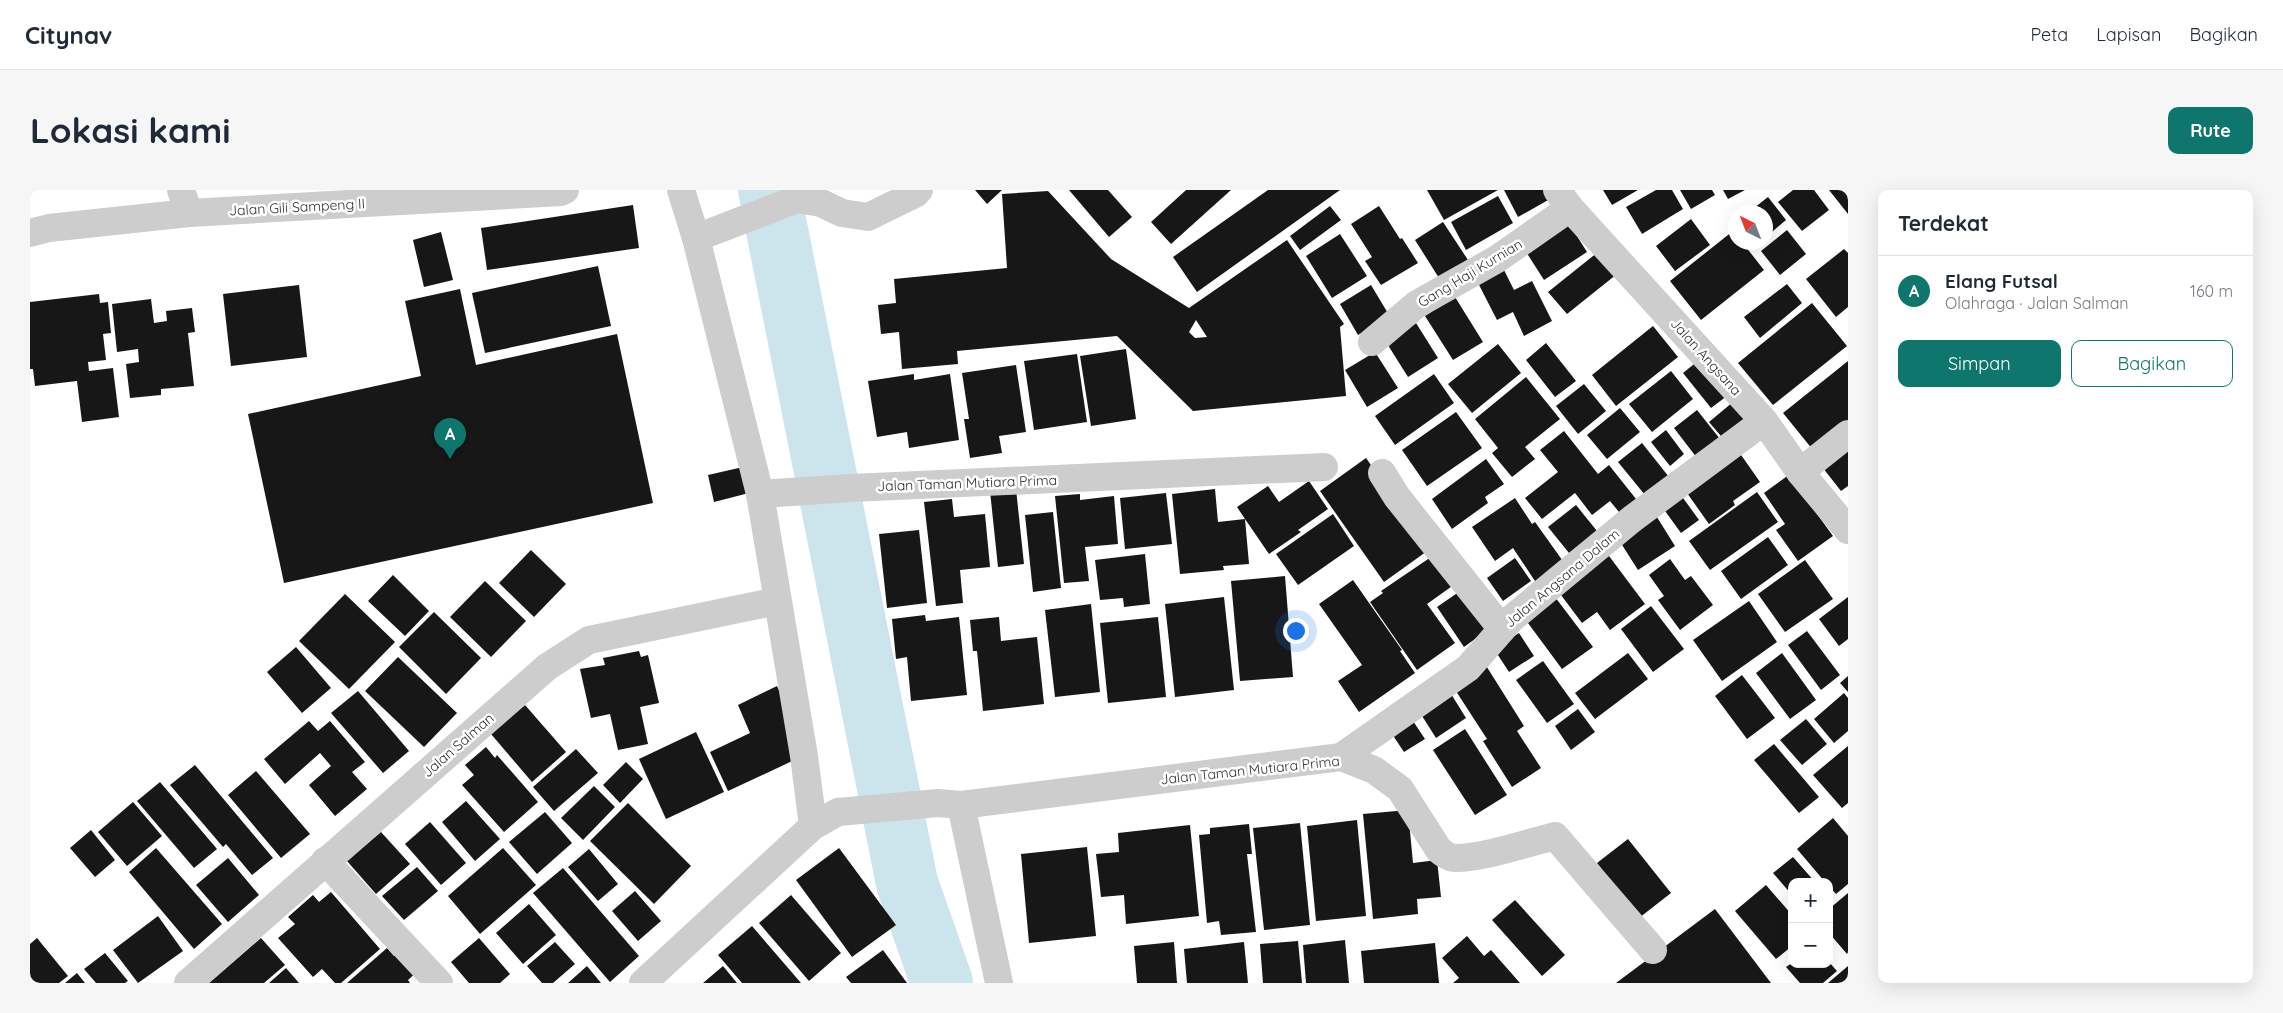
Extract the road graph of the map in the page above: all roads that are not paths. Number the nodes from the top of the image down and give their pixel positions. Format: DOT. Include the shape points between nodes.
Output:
graph roads {
  1 [pos="565,190"];
  2 [pos="680,190"];
  3 [pos="919,190"];
  4 [pos="1564,199"];
  5 [pos="185,202"];
  6 [pos="30,233"];
  7 [pos="696,238"];
  8 [pos="1372,342"];
  9 [pos="1764,421"];
  10 [pos="1848,434"];
  11 [pos="1324,467"];
  12 [pos="1800,472"];
  13 [pos="1382,473"];
  14 [pos="760,494"];
  15 [pos="1848,530"];
  16 [pos="777,601"];
  17 [pos="1502,628"];
  18 [pos="1341,757"];
  19 [pos="950,804"];
  20 [pos="814,826"];
  21 [pos="325,861"];
  22 [pos="1652,950"];
  23 [pos="188,983"];
  24 [pos="440,983"];
  25 [pos="643,983"];
  26 [pos="999,983"];
  1 -- 5 [label="street, Jalan Gili Sampeng II"];
  2 -- 7 [label="street"];
  3 -- 7 [label="street" via="868,217 842,213 821,203 797,198"];
  4 -- 8 [label="street, Gang Haji Kurnian" via="1497,259 1417,304"];
  4 -- 9 [label="street, Jalan Angsana"];
  5 -- 6 [label="street, Jalan Gili Sampeng II"];
  7 -- 14 [label="street"];
  9 -- 12 [label="street, Jalan Angsana"];
  9 -- 17 [label="street, Jalan Angsana Dalam" via="1632,519"];
  10 -- 12 [label="street"];
  11 -- 14 [label="street, Jalan Taman Mutiara Prima"];
  12 -- 15 [label="street, Jalan Angsana"];
  13 -- 17 [label="street" via="1397,497"];
  14 -- 16 [label="street"];
  16 -- 20 [label="street"];
  16 -- 21 [label="street, Jalan Salman" via="588,640 546,667"];
  17 -- 18 [label="street, Jalan Angsana Dalam" via="1468,668"];
  18 -- 19 [label="street, Jalan Taman Mutiara Prima"];
  18 -- 22 [label="street, Jalan Taman Mutiara Prima" via="1374,770 1400,789 1439,850 1448,856 1481,854 1555,836"];
  19 -- 20 [label="street, Jalan Taman Mutiara Prima" via="838,812"];
  19 -- 26 [label="street"];
  20 -- 25 [label="street"];
  21 -- 23 [label="street, Jalan Salman"];
  21 -- 24 [label="street"];
}
